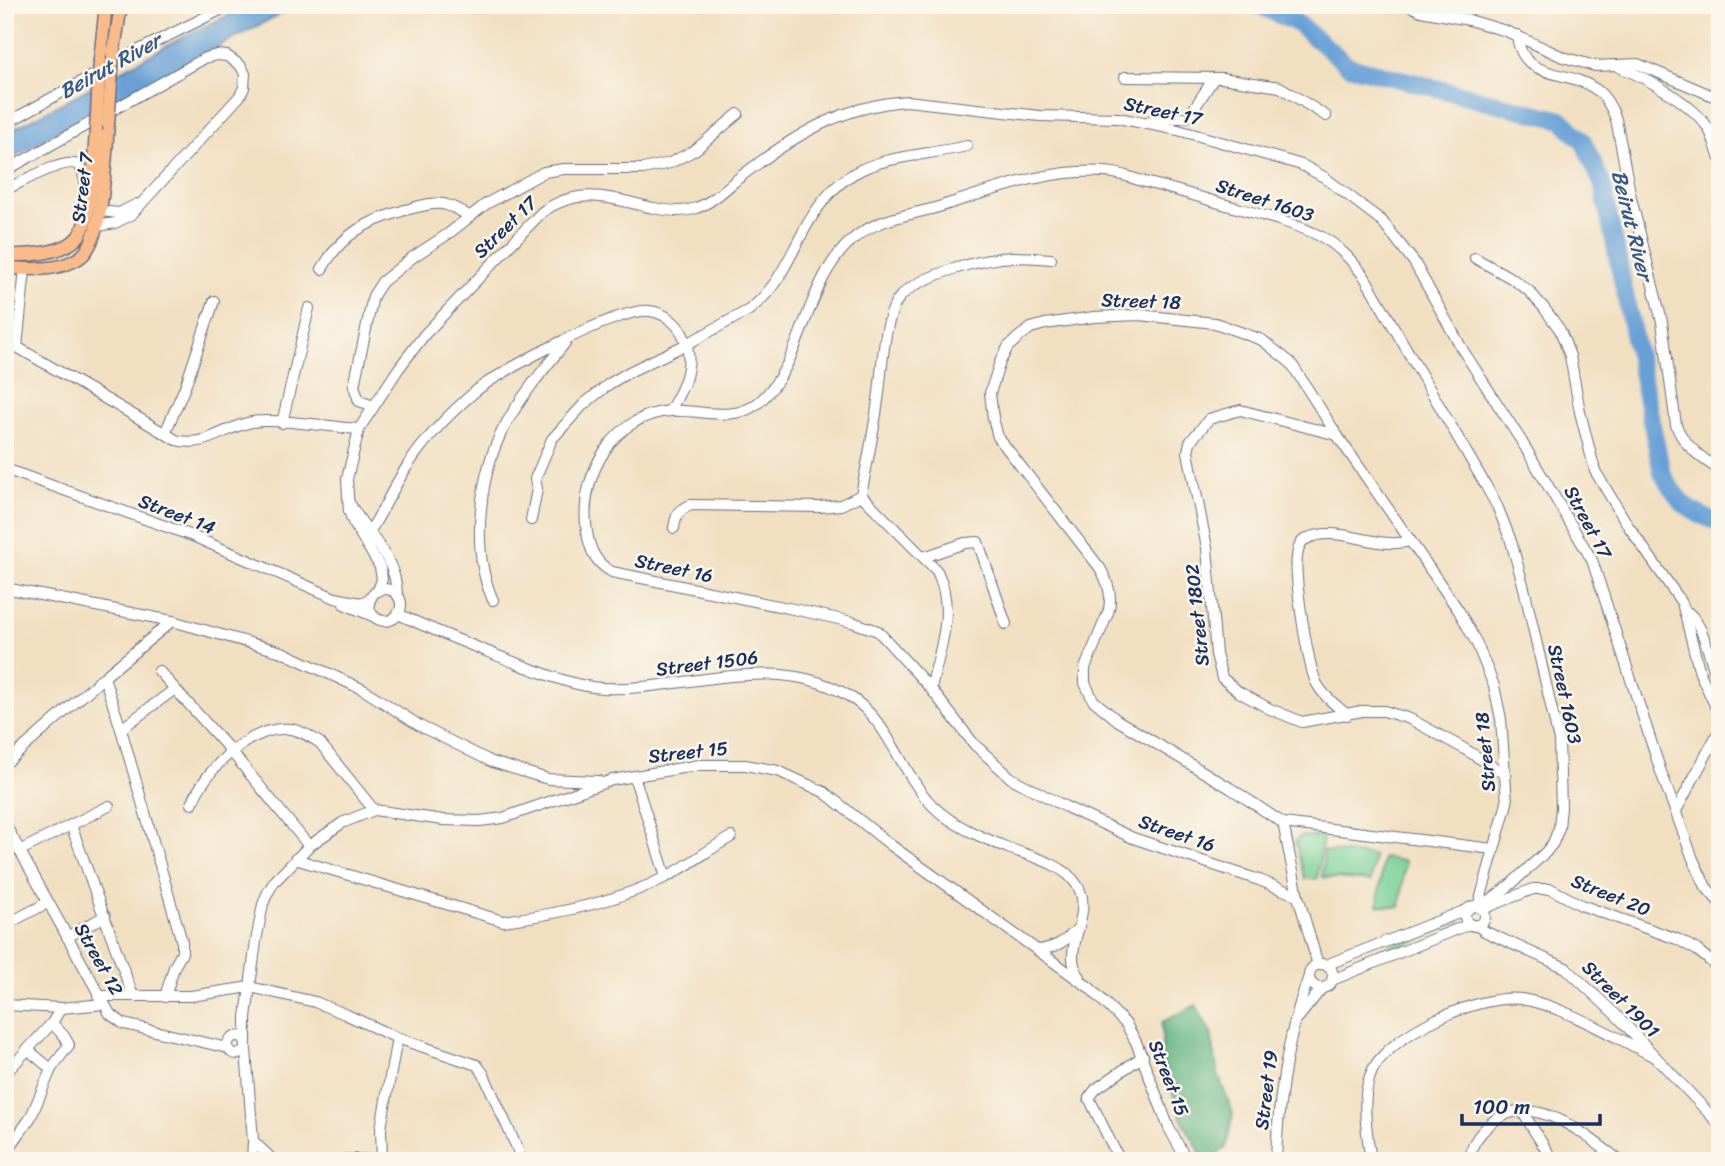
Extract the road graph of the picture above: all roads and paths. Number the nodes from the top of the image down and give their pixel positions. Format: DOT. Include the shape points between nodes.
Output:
graph roads {
  1 [pos="106,5"];
  2 [pos="121,5"];
  3 [pos="230,5"];
  4 [pos="1407,5"];
  5 [pos="1517,35"];
  6 [pos="1619,66"];
  7 [pos="1125,77"];
  8 [pos="1214,78"];
  9 [pos="1720,99"];
  10 [pos="738,114"];
  11 [pos="1326,116"];
  12 [pos="5,124"];
  13 [pos="1147,124"];
  14 [pos="967,146"];
  15 [pos="1720,159"];
  16 [pos="5,172"];
  17 [pos="5,190"];
  18 [pos="144,201"];
  19 [pos="94,208"];
  20 [pos="469,216"];
  21 [pos="98,226"];
  22 [pos="5,254"];
  23 [pos="1475,258"];
  24 [pos="1051,259"];
  25 [pos="5,268"];
  26 [pos="25,269"];
  27 [pos="322,269"];
  28 [pos="214,301"];
  29 [pos="309,308"];
  30 [pos="566,341"];
  31 [pos="5,344"];
  32 [pos="687,344"];
  33 [pos="17,347"];
  34 [pos="374,406"];
  35 [pos="670,410"];
  36 [pos="282,423"];
  37 [pos="359,429"];
  38 [pos="165,433"];
  39 [pos="1336,435"];
  40 [pos="5,469"];
  41 [pos="1720,470"];
  42 [pos="393,491"];
  43 [pos="861,495"];
  44 [pos="348,499"];
  45 [pos="531,520"];
  46 [pos="373,527"];
  47 [pos="674,527"];
  48 [pos="1411,541"];
  49 [pos="378,542"];
  50 [pos="366,543"];
  51 [pos="924,557"];
  52 [pos="5,588"];
  53 [pos="374,594"];
  54 [pos="397,594"];
  55 [pos="335,598"];
  56 [pos="493,600"];
  57 [pos="1684,610"];
  58 [pos="398,614"];
  59 [pos="375,617"];
  60 [pos="172,621"];
  61 [pos="1006,624"];
  62 [pos="159,671"];
  63 [pos="104,677"];
  64 [pos="1720,685"];
  65 [pos="175,689"];
  66 [pos="931,689"];
  67 [pos="1347,715"];
  68 [pos="1720,716"];
  69 [pos="121,729"];
  70 [pos="1720,729"];
  71 [pos="230,750"];
  72 [pos="6,763"];
  73 [pos="1506,775"];
  74 [pos="634,776"];
  75 [pos="612,780"];
  76 [pos="192,804"];
  77 [pos="109,806"];
  78 [pos="374,810"];
  79 [pos="1676,811"];
  80 [pos="1283,823"];
  81 [pos="71,825"];
  82 [pos="6,829"];
  83 [pos="731,837"];
  84 [pos="309,846"];
  85 [pos="1493,849"];
  86 [pos="19,851"];
  87 [pos="295,859"];
  88 [pos="666,877"];
  89 [pos="1298,896"];
  90 [pos="47,903"];
  91 [pos="1720,903"];
  92 [pos="1477,908"];
  93 [pos="105,916"];
  94 [pos="5,925"];
  95 [pos="1474,925"];
  96 [pos="1079,927"];
  97 [pos="67,937"];
  98 [pos="1038,950"];
  99 [pos="1322,965"];
  100 [pos="1720,969"];
  101 [pos="1309,976"];
  102 [pos="1332,980"];
  103 [pos="250,987"];
  104 [pos="1090,988"];
  105 [pos="1322,988"];
  106 [pos="133,996"];
  107 [pos="165,997"];
  108 [pos="101,1000"];
  109 [pos="5,1004"];
  110 [pos="61,1009"];
  111 [pos="52,1023"];
  112 [pos="1293,1024"];
  113 [pos="397,1038"];
  114 [pos="237,1045"];
  115 [pos="27,1049"];
  116 [pos="1143,1056"];
  117 [pos="1653,1056"];
  118 [pos="51,1069"];
  119 [pos="5,1074"];
  120 [pos="1522,1111"];
  121 [pos="1720,1125"];
  122 [pos="253,1141"];
  123 [pos="5,1154"];
  124 [pos="1550,1159"];
  125 [pos="252,1161"];
  126 [pos="274,1161"];
  127 [pos="344,1161"];
  128 [pos="369,1161"];
  129 [pos="382,1161"];
  130 [pos="519,1161"];
  131 [pos="1120,1161"];
  132 [pos="1187,1161"];
  133 [pos="1276,1161"];
  134 [pos="1371,1161"];
  135 [pos="1468,1161"];
  136 [pos="1620,1161"];
  1 -- 19 [label="main road, Street 7, bridge"];
  2 -- 19 [label="main road, Street 7, bridge"];
  3 -- 12 [label="street"];
  4 -- 5 [label="street"];
  5 -- 6 [label="street" via="1563,57"];
  5 -- 41 [label="street" via="1528,63 1598,90 1616,119 1662,322 1676,425 1692,449"];
  6 -- 9 [label="street" via="1637,64"];
  6 -- 15 [label="street" via="1692,110 1709,129"];
  7 -- 8 [label="street"];
  8 -- 11 [label="street" via="1280,87"];
  8 -- 13 [label="street" via="1189,116 1154,118"];
  10 -- 20 [label="street" via="695,150 670,163 643,169 544,172"];
  13 -- 34 [label="street, Street 17" via="887,102 814,126 697,208 673,211 597,196 568,198 542,212 460,295 425,334"];
  13 -- 79 [label="street, Street 17" via="1302,165 1373,214 1405,248 1592,560"];
  14 -- 32 [label="street" via="901,156 852,174 829,192 813,214 767,296"];
  16 -- 18 [label="street" via="184,68 217,55 235,60 245,74 239,97"];
  17 -- 19 [label="street" via="54,167 74,163 83,173"];
  18 -- 19 [label="street" via="119,213"];
  18 -- 21 [label="street" via="124,220"];
  19 -- 21 [label="main road, Street 7"];
  19 -- 22 [label="main road, Street 7" via="70,244 46,253"];
  20 -- 27 [label="street" via="434,204 379,218 349,234"];
  20 -- 34 [label="street" via="376,290 354,386 359,401"];
  21 -- 26 [label="main road, Street 7" via="90,248 80,258 50,268"];
  23 -- 57 [label="street" via="1529,291 1554,321 1570,356 1595,471"];
  24 -- 43 [label="street" via="1012,257 984,262 927,279 900,296 885,341"];
  25 -- 26 [label="main road, Street 7"];
  26 -- 33 [label="street"];
  28 -- 38 [label="street"];
  29 -- 36 [label="street"];
  30 -- 32 [label="street" via="633,312 652,311 677,325"];
  30 -- 42 [label="street" via="468,397 416,454"];
  30 -- 56 [label="street" via="508,420 492,455 480,547 482,570"];
  31 -- 33 [label="street"];
  32 -- 35 [label="street" via="687,380"];
  32 -- 45 [label="street" via="609,384 552,439 535,479"];
  33 -- 38 [label="street"];
  34 -- 37 [label="street, Street 17"];
  35 -- 66 [label="street, Street 16" via="636,421 596,462 584,511 589,545 603,568 872,628 887,638"];
  35 -- 92 [label="street, Street 1603" via="734,414 752,407 777,381 820,281 855,237 887,220 1003,188 1057,174 1105,172 1322,237 1350,258 1364,276 1486,486 1511,541 1524,588 1559,741 1561,818 1546,852"];
  36 -- 37 [label="street"];
  36 -- 38 [label="street" via="245,423 200,442 176,440"];
  37 -- 44 [label="street, Street 17" via="347,479"];
  39 -- 48 [label="street, Street 18"];
  39 -- 67 [label="street, Street 1802" via="1240,410 1209,419 1192,439 1188,452 1207,548 1222,678 1239,692 1302,722"];
  39 -- 80 [label="street, Street 18" via="1291,363 1262,340 1215,323 1139,315 1031,328 1008,347 990,393 998,437 1100,568 1109,587 1108,613 1085,668 1085,683 1093,700 1117,720"];
  40 -- 55 [label="street, Street 14" via="190,535"];
  42 -- 46 [label="street"];
  42 -- 49 [label="street"];
  43 -- 47 [label="street" via="841,505 820,507 691,505 679,511"];
  43 -- 51 [label="street"];
  44 -- 46 [label="street" via="362,520"];
  44 -- 50 [label="street, Street 17" via="353,522"];
  46 -- 49 [label="street"];
  46 -- 50 [label="street"];
  48 -- 67 [label="street" via="1381,544 1335,533 1300,544 1298,587 1314,678"];
  48 -- 73 [label="street, Street 18" via="1467,624 1487,666 1502,719"];
  49 -- 54 [label="street" via="395,574"];
  50 -- 53 [label="street, Street 17" via="382,572"];
  51 -- 61 [label="street" via="978,542"];
  51 -- 66 [label="street" via="944,585 948,612"];
  52 -- 60 [label="street"];
  53 -- 54 [label="street" via="388,589"];
  53 -- 55 [label="street" via="361,603"];
  53 -- 59 [label="street" via="370,608"];
  54 -- 58 [label="street"];
  55 -- 59 [label="street, Street 14"];
  57 -- 64 [label="street" via="1703,637"];
  57 -- 68 [label="street" via="1700,673"];
  58 -- 59 [label="street" via="385,621"];
  58 -- 96 [label="street, Street 1506" via="472,647 578,685 648,688 765,673 808,679 848,695 874,719 924,797 943,815 1068,875 1080,891"];
  60 -- 63 [label="street"];
  60 -- 75 [label="street" via="282,652 365,690 420,726 492,762 548,779"];
  62 -- 65 [label="street"];
  63 -- 69 [label="street"];
  63 -- 72 [label="street"];
  65 -- 69 [label="street"];
  65 -- 71 [label="street"];
  66 -- 89 [label="street, Street 16" via="957,724 1011,778 1133,838"];
  67 -- 73 [label="street, Street 1802" via="1373,710 1410,719"];
  69 -- 107 [label="street" via="183,949"];
  70 -- 79 [label="street"];
  71 -- 76 [label="street" via="201,785"];
  71 -- 78 [label="street" via="278,729 309,735 336,760"];
  71 -- 84 [label="street"];
  73 -- 85 [label="street, Street 18" via="1507,803"];
  74 -- 75 [label="street, Street 15"];
  74 -- 88 [label="street"];
  74 -- 98 [label="street, Street 15" via="732,764 787,775 840,803 892,846"];
  75 -- 78 [label="street, Street 15" via="503,818 480,821"];
  77 -- 81 [label="street"];
  78 -- 84 [label="street" via="342,823"];
  79 -- 91 [label="street, Street 17" via="1702,879"];
  80 -- 85 [label="street"];
  80 -- 89 [label="street"];
  81 -- 86 [label="street"];
  81 -- 93 [label="street"];
  82 -- 86 [label="street, Street 12"];
  83 -- 88 [label="street"];
  84 -- 87 [label="street"];
  85 -- 92 [label="street, Street 18"];
  86 -- 90 [label="street, Street 12"];
  87 -- 88 [label="street" via="503,921 606,899"];
  87 -- 103 [label="street" via="263,904"];
  89 -- 99 [label="street"];
  90 -- 94 [label="street"];
  90 -- 97 [label="street, Street 12"];
  92 -- 95 [label="street, Street 18" via="1484,920"];
  92 -- 95 [label="street" via="1465,917"];
  92 -- 99 [label="street, Street 20"];
  92 -- 100 [label="street, Street 20" via="1533,889 1551,889 1581,905 1677,939"];
  93 -- 97 [label="street"];
  93 -- 106 [label="street"];
  95 -- 102 [label="street"];
  95 -- 117 [label="street, Street 1901" via="1566,968"];
  96 -- 98 [label="street" via="1064,942"];
  96 -- 104 [label="street, Street 1506" via="1073,964"];
  97 -- 108 [label="street, Street 12"];
  98 -- 104 [label="street, Street 15"];
  99 -- 101 [label="street"];
  99 -- 102 [label="street" via="1332,973"];
  101 -- 105 [label="street" via="1311,983"];
  101 -- 112 [label="street, Street 19"];
  102 -- 105 [label="street"];
  103 -- 107 [label="street"];
  103 -- 113 [label="street" via="315,1002"];
  103 -- 114 [label="street"];
  104 -- 116 [label="street, Street 15" via="1126,1024"];
  105 -- 112 [label="street"];
  106 -- 107 [label="street"];
  106 -- 108 [label="street"];
  108 -- 110 [label="street"];
  108 -- 114 [label="street, Street 12" via="124,1024"];
  109 -- 110 [label="street"];
  110 -- 111 [label="street"];
  111 -- 115 [label="street"];
  111 -- 118 [label="street" via="69,1045"];
  112 -- 133 [label="street, Street 19" via="1282,1083"];
  113 -- 129 [label="street" via="381,1128"];
  113 -- 130 [label="street" via="477,1065"];
  114 -- 122 [label="street" via="248,1078"];
  115 -- 118 [label="street"];
  115 -- 119 [label="street"];
  116 -- 131 [label="street" via="1090,1098"];
  116 -- 132 [label="street, Street 15" via="1169,1128"];
  117 -- 121 [label="street, Street 1901"];
  117 -- 134 [label="street" via="1544,1004 1511,998 1478,1004 1399,1041 1374,1068 1366,1114"];
  118 -- 123 [label="street" via="31,1117"];
  120 -- 124 [label="street"];
  120 -- 135 [label="street" via="1493,1121 1478,1136"];
  120 -- 136 [label="street" via="1559,1118"];
  122 -- 125 [label="street"];
  122 -- 126 [label="street"];
  127 -- 128 [label="main road"];
}
